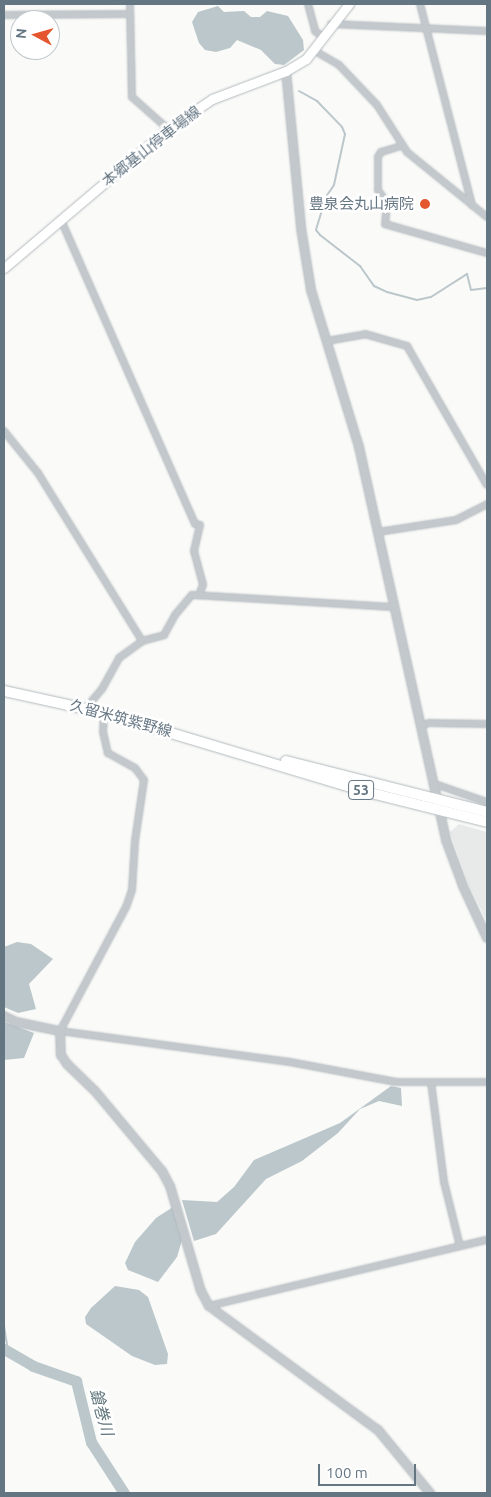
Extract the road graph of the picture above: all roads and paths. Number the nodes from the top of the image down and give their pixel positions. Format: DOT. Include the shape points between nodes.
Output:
graph roads {
  1 [pos="130,4"];
  2 [pos="308,4"];
  3 [pos="349,4"];
  4 [pos="420,4"];
  5 [pos="130,14"];
  6 [pos="4,15"];
  7 [pos="331,24"];
  8 [pos="426,28"];
  9 [pos="487,31"];
  10 [pos="323,37"];
  11 [pos="315,51"];
  12 [pos="286,71"];
  13 [pos="168,129"];
  14 [pos="401,146"];
  15 [pos="472,205"];
  16 [pos="487,217"];
  17 [pos="61,220"];
  18 [pos="487,253"];
  19 [pos="4,268"];
  20 [pos="327,341"];
  21 [pos="4,431"];
  22 [pos="487,485"];
  23 [pos="487,504"];
  24 [pos="378,532"];
  25 [pos="199,595"];
  26 [pos="394,607"];
  27 [pos="142,641"];
  28 [pos="4,691"];
  29 [pos="86,708"];
  30 [pos="104,712"];
  31 [pos="487,724"];
  32 [pos="421,726"];
  33 [pos="236,752"];
  34 [pos="435,784"];
  35 [pos="439,800"];
  36 [pos="487,802"];
  37 [pos="440,811"];
  38 [pos="487,812"];
  39 [pos="487,822"];
  40 [pos="487,938"];
  41 [pos="4,1016"];
  42 [pos="60,1031"];
  43 [pos="431,1082"];
  44 [pos="487,1082"];
  45 [pos="487,1240"];
  46 [pos="460,1246"];
  47 [pos="209,1306"];
  48 [pos="430,1493"];
  1 -- 5 [label="street"];
  2 -- 10 [label="street" via="315,31"];
  3 -- 7 [label="main road, 本郷基山停車場線"];
  4 -- 8 [label="street"];
  5 -- 6 [label="street"];
  5 -- 13 [label="street" via="132,97"];
  7 -- 8 [label="street"];
  7 -- 10 [label="main road, 本郷基山停車場線"];
  8 -- 9 [label="street"];
  8 -- 15 [label="street"];
  10 -- 11 [label="main road, 本郷基山停車場線"];
  11 -- 12 [label="main road, 本郷基山停車場線"];
  11 -- 14 [label="street" via="339,66 377,105"];
  12 -- 13 [label="main road, 本郷基山停車場線" via="212,99"];
  12 -- 20 [label="street" via="309,280"];
  13 -- 17 [label="main road, 本郷基山停車場線"];
  14 -- 15 [label="street"];
  14 -- 18 [label="street" via="382,152 378,157 378,190 387,203 385,224"];
  15 -- 16 [label="street"];
  17 -- 19 [label="main road, 本郷基山停車場線"];
  17 -- 25 [label="street" via="195,524 200,525 194,551 203,585"];
  20 -- 22 [label="street" via="365,334 407,346"];
  20 -- 24 [label="street" via="359,447"];
  21 -- 27 [label="street" via="38,473"];
  23 -- 24 [label="street" via="456,520"];
  24 -- 26 [label="street"];
  25 -- 26 [label="street"];
  25 -- 27 [label="street" via="188,598 164,634"];
  26 -- 32 [label="street"];
  27 -- 29 [label="street" via="119,658 102,689"];
  28 -- 29 [label="main road, 久留米筑紫野線 / 53"];
  29 -- 30 [label="main road, 久留米筑紫野線 / 53"];
  30 -- 33 [label="main road, 久留米筑紫野線 / 53"];
  30 -- 42 [label="street" via="103,732 108,753 135,768 144,780 134,841 132,890 126,908"];
  31 -- 32 [label="street" via="429,723"];
  32 -- 34 [label="street"];
  33 -- 35 [label="main road, 久留米筑紫野線 / 53" via="329,771"];
  33 -- 37 [label="main road, 久留米筑紫野線 / 53"];
  34 -- 35 [label="street"];
  34 -- 36 [label="street"];
  35 -- 37 [label="street"];
  35 -- 38 [label="main road, 久留米筑紫野線 / 53"];
  37 -- 39 [label="main road, 久留米筑紫野線 / 53"];
  37 -- 40 [label="street" via="455,868"];
  41 -- 42 [label="street" via="16,1022"];
  42 -- 43 [label="street" via="290,1062 361,1078"];
  42 -- 47 [label="street" via="62,1055 67,1064 120,1120 170,1186 201,1291"];
  43 -- 44 [label="street"];
  43 -- 46 [label="street" via="444,1182"];
  45 -- 46 [label="street"];
  46 -- 47 [label="street"];
  47 -- 48 [label="street" via="378,1430"];
}
